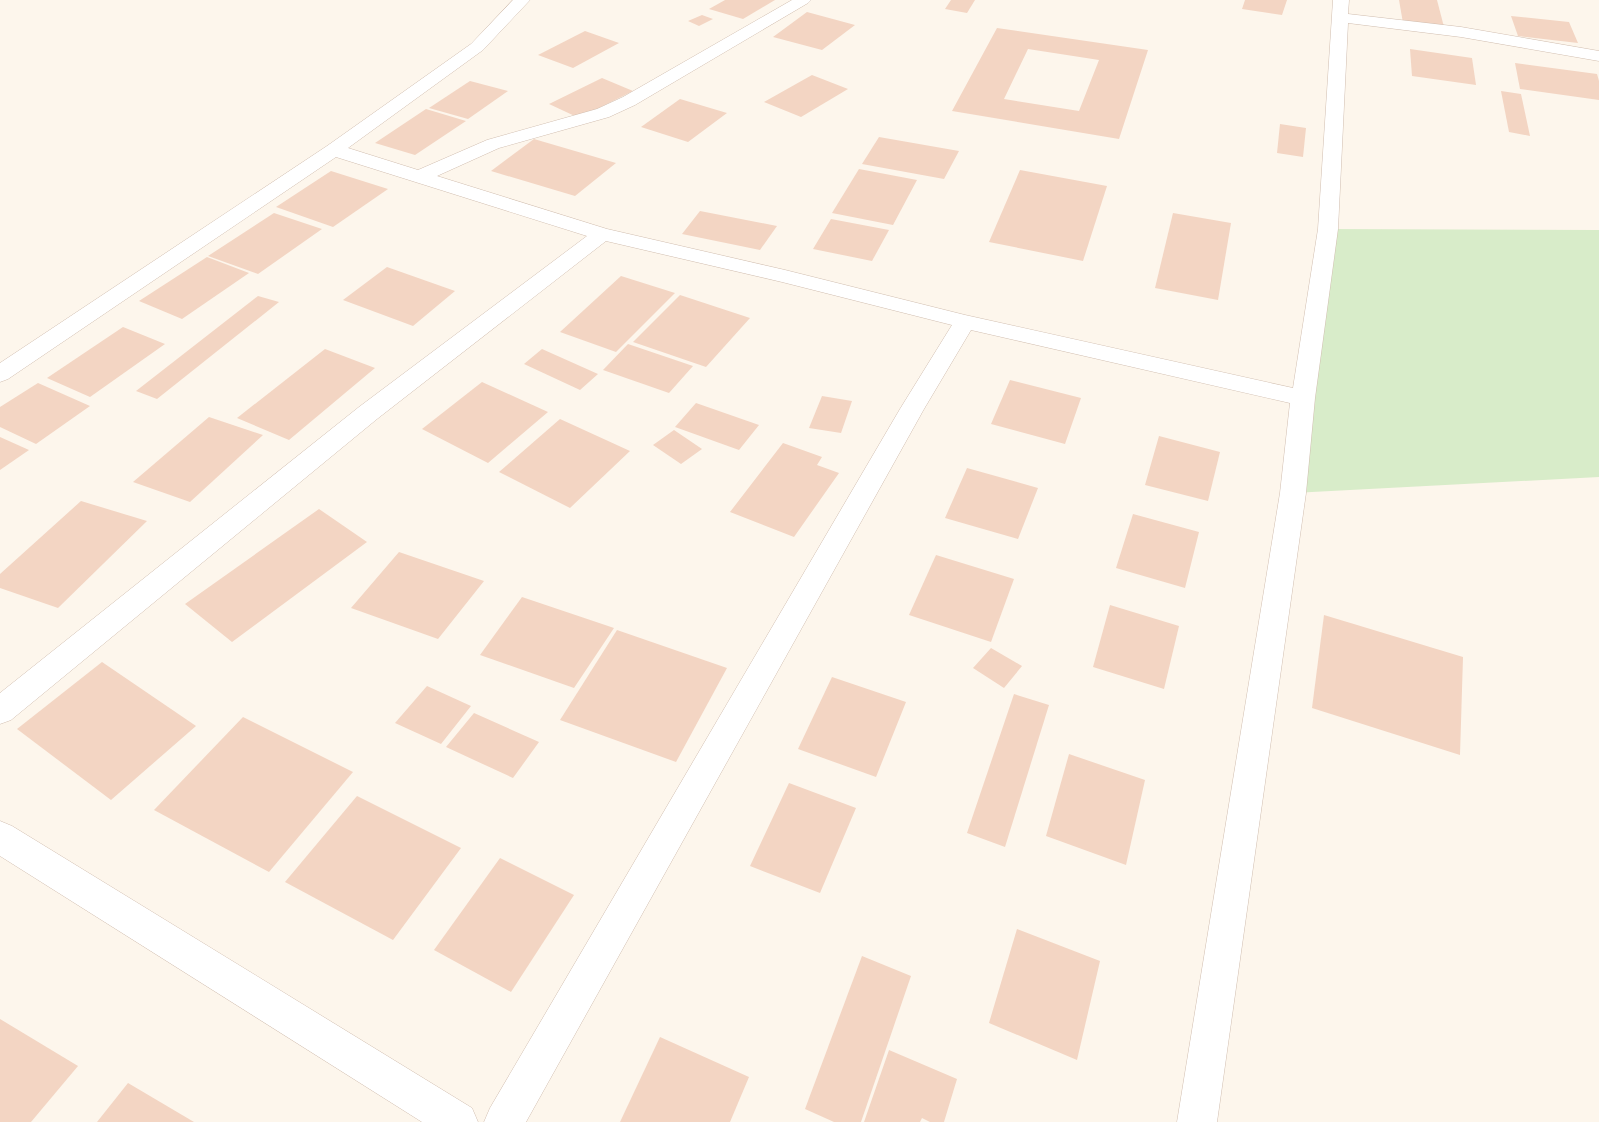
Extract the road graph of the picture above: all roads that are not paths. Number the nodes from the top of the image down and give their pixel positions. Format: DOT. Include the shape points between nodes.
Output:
graph roads {
  1 [pos="522,0"];
  2 [pos="803,0"];
  3 [pos="1341,9"];
  4 [pos="1599,56"];
  5 [pos="334,150"];
  6 [pos="419,177"];
  7 [pos="602,234"];
  8 [pos="965,322"];
  9 [pos="0,374"];
  10 [pos="1303,398"];
  11 [pos="0,711"];
  12 [pos="0,837"];
  13 [pos="458,1122"];
  14 [pos="504,1122"];
  15 [pos="1197,1122"];
  1 -- 5 [label="street" via="477,46"];
  2 -- 6 [label="street" via="628,102 603,113 493,144"];
  3 -- 4 [label="street"];
  3 -- 10 [label="street" via="1328,229"];
  5 -- 6 [label="street"];
  5 -- 9 [label="street"];
  6 -- 7 [label="street"];
  7 -- 8 [label="street"];
  7 -- 11 [label="street" via="368,413"];
  8 -- 10 [label="street"];
  8 -- 14 [label="street"];
  10 -- 15 [label="street" via="1293,493"];
  12 -- 13 [label="street"];
}
